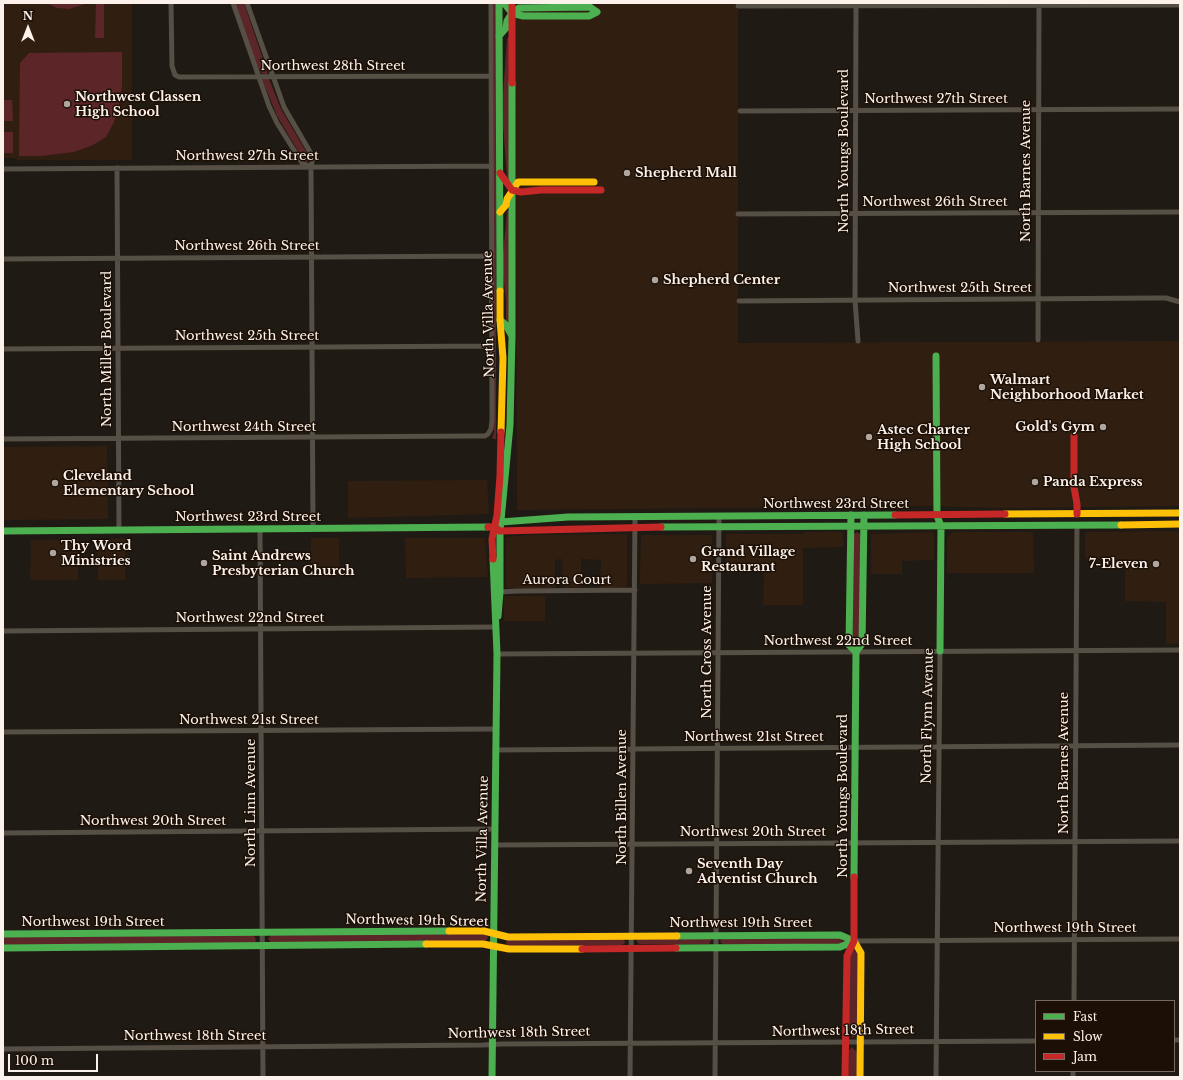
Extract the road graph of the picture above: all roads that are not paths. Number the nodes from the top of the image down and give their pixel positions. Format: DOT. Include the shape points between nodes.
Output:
graph roads {
  1 [pos="171,3"];
  2 [pos="233,3"];
  3 [pos="247,3"];
  4 [pos="491,3"];
  5 [pos="499,3"];
  6 [pos="504,3"];
  7 [pos="512,3"];
  8 [pos="856,4"];
  9 [pos="1039,4"];
  10 [pos="1180,5"];
  11 [pos="738,6"];
  12 [pos="512,13"];
  13 [pos="499,36"];
  14 [pos="491,76"];
  15 [pos="259,77"];
  16 [pos="272,77"];
  17 [pos="1038,109"];
  18 [pos="1180,109"];
  19 [pos="856,110"];
  20 [pos="740,111"];
  21 [pos="491,166"];
  22 [pos="312,167"];
  23 [pos="118,168"];
  24 [pos="3,169"];
  25 [pos="500,173"];
  26 [pos="594,182"];
  27 [pos="512,190"];
  28 [pos="601,190"];
  29 [pos="500,212"];
  30 [pos="1038,212"];
  31 [pos="1180,212"];
  32 [pos="856,213"];
  33 [pos="738,214"];
  34 [pos="492,256"];
  35 [pos="312,257"];
  36 [pos="3,258"];
  37 [pos="118,258"];
  38 [pos="1038,299"];
  39 [pos="855,300"];
  40 [pos="739,301"];
  41 [pos="1180,302"];
  42 [pos="500,320"];
  43 [pos="511,333"];
  44 [pos="1038,340"];
  45 [pos="858,341"];
  46 [pos="492,346"];
  47 [pos="312,347"];
  48 [pos="118,348"];
  49 [pos="3,349"];
  50 [pos="936,356"];
  51 [pos="503,358"];
  52 [pos="485,436"];
  53 [pos="1074,436"];
  54 [pos="313,437"];
  55 [pos="118,438"];
  56 [pos="3,439"];
  57 [pos="1077,514"];
  58 [pos="1180,514"];
  59 [pos="795,515"];
  60 [pos="851,515"];
  61 [pos="864,515"];
  62 [pos="986,515"];
  63 [pos="1020,515"];
  64 [pos="635,516"];
  65 [pos="661,516"];
  66 [pos="719,516"];
  67 [pos="937,516"];
  68 [pos="568,517"];
  69 [pos="600,517"];
  70 [pos="539,519"];
  71 [pos="501,522"];
  72 [pos="1180,524"];
  73 [pos="1065,525"];
  74 [pos="1077,525"];
  75 [pos="1097,525"];
  76 [pos="795,526"];
  77 [pos="851,526"];
  78 [pos="864,526"];
  79 [pos="941,526"];
  80 [pos="986,526"];
  81 [pos="1020,526"];
  82 [pos="649,527"];
  83 [pos="685,527"];
  84 [pos="719,527"];
  85 [pos="312,528"];
  86 [pos="600,528"];
  87 [pos="635,528"];
  88 [pos="260,529"];
  89 [pos="497,529"];
  90 [pos="568,529"];
  91 [pos="119,530"];
  92 [pos="539,530"];
  93 [pos="3,531"];
  94 [pos="635,590"];
  95 [pos="500,592"];
  96 [pos="496,626"];
  97 [pos="261,629"];
  98 [pos="3,631"];
  99 [pos="1180,650"];
  100 [pos="940,651"];
  101 [pos="1077,651"];
  102 [pos="856,652"];
  103 [pos="634,653"];
  104 [pos="718,653"];
  105 [pos="497,654"];
  106 [pos="496,729"];
  107 [pos="261,730"];
  108 [pos="3,732"];
  109 [pos="1180,745"];
  110 [pos="1076,746"];
  111 [pos="855,747"];
  112 [pos="939,747"];
  113 [pos="717,748"];
  114 [pos="633,749"];
  115 [pos="496,750"];
  116 [pos="494,829"];
  117 [pos="262,831"];
  118 [pos="3,833"];
  119 [pos="1180,841"];
  120 [pos="939,842"];
  121 [pos="1075,842"];
  122 [pos="716,843"];
  123 [pos="855,843"];
  124 [pos="632,844"];
  125 [pos="495,845"];
  126 [pos="262,932"];
  127 [pos="3,934"];
  128 [pos="494,934"];
  129 [pos="716,935"];
  130 [pos="631,936"];
  131 [pos="1180,939"];
  132 [pos="938,940"];
  133 [pos="1074,940"];
  134 [pos="854,941"];
  135 [pos="262,946"];
  136 [pos="493,946"];
  137 [pos="631,947"];
  138 [pos="716,947"];
  139 [pos="3,948"];
  140 [pos="1074,1000"];
  141 [pos="936,1041"];
  142 [pos="1035,1041"];
  143 [pos="846,1042"];
  144 [pos="860,1042"];
  145 [pos="630,1043"];
  146 [pos="715,1043"];
  147 [pos="492,1045"];
  148 [pos="263,1047"];
  149 [pos="3,1048"];
  150 [pos="263,1077"];
  151 [pos="492,1077"];
  152 [pos="630,1077"];
  153 [pos="715,1077"];
  154 [pos="845,1077"];
  155 [pos="860,1077"];
  156 [pos="936,1077"];
  1 -- 15 [label="street, Northwest 28th Street" via="172,66 175,75 182,78"];
  2 -- 15 [label="street"];
  3 -- 16 [label="street"];
  4 -- 14 [label="street, North Villa Avenue"];
  5 -- 13 [label="street, North Villa Avenue"];
  6 -- 12 [label="street"];
  7 -- 12 [label="street, North Villa Avenue"];
  8 -- 9 [label="street"];
  8 -- 11 [label="street"];
  8 -- 19 [label="street, North Youngs Boulevard"];
  9 -- 10 [label="street"];
  9 -- 17 [label="street, North Barnes Avenue"];
  12 -- 12 [label="street" via="524,16 589,16 597,12 590,7 519,8"];
  12 -- 13 [label="street" via="506,28"];
  12 -- 27 [label="street, North Villa Avenue"];
  13 -- 25 [label="street, North Villa Avenue"];
  14 -- 16 [label="street, Northwest 28th Street"];
  14 -- 21 [label="street, North Villa Avenue"];
  15 -- 16 [label="street, Northwest 28th Street"];
  15 -- 22 [label="street" via="278,123 302,163"];
  16 -- 22 [label="street" via="284,107 313,158"];
  17 -- 18 [label="street, Northwest 27th Street"];
  17 -- 19 [label="street, Northwest 27th Street"];
  17 -- 30 [label="street, North Barnes Avenue"];
  19 -- 20 [label="street, Northwest 27th Street"];
  19 -- 32 [label="street, North Youngs Boulevard"];
  21 -- 22 [label="street, Northwest 27th Street"];
  21 -- 34 [label="street, North Villa Avenue"];
  22 -- 23 [label="street, Northwest 27th Street"];
  22 -- 35 [label="street"];
  23 -- 24 [label="street, Northwest 27th Street"];
  23 -- 37 [label="street, North Miller Boulevard"];
  25 -- 27 [label="street"];
  25 -- 29 [label="street, North Villa Avenue"];
  26 -- 27 [label="street" via="518,182"];
  27 -- 28 [label="street"];
  27 -- 29 [label="street"];
  27 -- 43 [label="street, North Villa Avenue"];
  29 -- 42 [label="street, North Villa Avenue"];
  30 -- 31 [label="street, Northwest 26th Street"];
  30 -- 32 [label="street, Northwest 26th Street"];
  30 -- 38 [label="street, North Barnes Avenue"];
  32 -- 33 [label="street, Northwest 26th Street"];
  32 -- 39 [label="street, North Youngs Boulevard"];
  34 -- 35 [label="street, Northwest 26th Street"];
  34 -- 46 [label="street, North Villa Avenue"];
  35 -- 37 [label="street, Northwest 26th Street"];
  35 -- 47 [label="street"];
  36 -- 37 [label="street, Northwest 26th Street"];
  37 -- 48 [label="street, North Miller Boulevard"];
  38 -- 39 [label="street, Northwest 25th Street"];
  38 -- 41 [label="street, Northwest 25th Street" via="1163,298"];
  38 -- 44 [label="street, North Barnes Avenue"];
  39 -- 40 [label="street, Northwest 25th Street"];
  39 -- 45 [label="street, North Youngs Boulevard"];
  42 -- 43 [label="street"];
  42 -- 51 [label="street, North Villa Avenue"];
  43 -- 51 [label="street"];
  43 -- 71 [label="street, North Villa Avenue" via="510,425"];
  46 -- 47 [label="street, Northwest 25th Street"];
  46 -- 52 [label="street, North Villa Avenue" via="492,427"];
  47 -- 48 [label="street, Northwest 25th Street"];
  47 -- 54 [label="street"];
  48 -- 49 [label="street, Northwest 25th Street"];
  48 -- 55 [label="street, North Miller Boulevard"];
  50 -- 67 [label="street, North Flynn Avenue"];
  51 -- 89 [label="street, North Villa Avenue"];
  52 -- 54 [label="street, Northwest 24th Street"];
  53 -- 57 [label="street"];
  54 -- 55 [label="street, Northwest 24th Street"];
  54 -- 85 [label="street"];
  55 -- 56 [label="street, Northwest 24th Street"];
  55 -- 91 [label="street, North Miller Boulevard"];
  57 -- 58 [label="street, Northwest 23rd Street"];
  57 -- 63 [label="street, Northwest 23rd Street"];
  57 -- 73 [label="street"];
  57 -- 75 [label="street"];
  59 -- 60 [label="street, Northwest 23rd Street"];
  59 -- 66 [label="street, Northwest 23rd Street"];
  59 -- 76 [label="street"];
  60 -- 61 [label="street, Northwest 23rd Street"];
  60 -- 77 [label="street, North Youngs Boulevard"];
  61 -- 67 [label="street, Northwest 23rd Street"];
  61 -- 78 [label="street, North Youngs Boulevard"];
  62 -- 63 [label="street, Northwest 23rd Street"];
  62 -- 67 [label="street, Northwest 23rd Street"];
  62 -- 80 [label="street"];
  63 -- 81 [label="street"];
  64 -- 65 [label="street, Northwest 23rd Street"];
  64 -- 69 [label="street, Northwest 23rd Street"];
  64 -- 87 [label="street, North Billen Avenue"];
  65 -- 66 [label="street, Northwest 23rd Street"];
  65 -- 82 [label="street"];
  65 -- 83 [label="street"];
  66 -- 84 [label="street, North Cross Avenue"];
  67 -- 79 [label="street, North Flynn Avenue"];
  68 -- 69 [label="street, Northwest 23rd Street"];
  68 -- 70 [label="street, Northwest 23rd Street"];
  68 -- 90 [label="street"];
  69 -- 86 [label="street"];
  70 -- 71 [label="street, Northwest 23rd Street"];
  70 -- 92 [label="street"];
  71 -- 89 [label="street, North Villa Avenue"];
  72 -- 75 [label="street, Northwest 23rd Street"];
  73 -- 74 [label="street, Northwest 23rd Street"];
  73 -- 81 [label="street, Northwest 23rd Street"];
  74 -- 75 [label="street, Northwest 23rd Street"];
  74 -- 101 [label="street, North Barnes Avenue"];
  76 -- 77 [label="street, Northwest 23rd Street"];
  76 -- 84 [label="street, Northwest 23rd Street"];
  77 -- 78 [label="street, Northwest 23rd Street"];
  77 -- 102 [label="street, North Youngs Boulevard" via="849,645"];
  78 -- 79 [label="street, Northwest 23rd Street"];
  78 -- 102 [label="street, North Youngs Boulevard" via="862,644"];
  79 -- 80 [label="street, Northwest 23rd Street"];
  79 -- 100 [label="street, North Flynn Avenue"];
  80 -- 81 [label="street, Northwest 23rd Street"];
  82 -- 83 [label="street, Northwest 23rd Street"];
  82 -- 87 [label="street, Northwest 23rd Street"];
  83 -- 84 [label="street, Northwest 23rd Street"];
  84 -- 104 [label="street, North Cross Avenue"];
  85 -- 88 [label="street, Northwest 23rd Street"];
  85 -- 89 [label="street, Northwest 23rd Street"];
  86 -- 87 [label="street, Northwest 23rd Street"];
  86 -- 90 [label="street, Northwest 23rd Street"];
  87 -- 94 [label="street, North Billen Avenue"];
  88 -- 91 [label="street, Northwest 23rd Street"];
  88 -- 97 [label="street, North Linn Avenue"];
  89 -- 92 [label="street, Northwest 23rd Street"];
  89 -- 95 [label="street, North Villa Avenue"];
  89 -- 96 [label="street, North Villa Avenue" via="492,554"];
  90 -- 92 [label="street, Northwest 23rd Street"];
  91 -- 93 [label="street, Northwest 23rd Street"];
  94 -- 95 [label="street, Aurora Court"];
  94 -- 103 [label="street, North Billen Avenue"];
  95 -- 96 [label="street, North Villa Avenue"];
  96 -- 97 [label="street, Northwest 22nd Street"];
  96 -- 105 [label="street, North Villa Avenue"];
  97 -- 98 [label="street, Northwest 22nd Street"];
  97 -- 107 [label="street, North Linn Avenue"];
  99 -- 101 [label="street, Northwest 22nd Street"];
  100 -- 101 [label="street, Northwest 22nd Street"];
  100 -- 102 [label="street, Northwest 22nd Street"];
  100 -- 112 [label="street, North Flynn Avenue"];
  101 -- 110 [label="street, North Barnes Avenue"];
  102 -- 104 [label="street, Northwest 22nd Street"];
  102 -- 111 [label="street, North Youngs Boulevard"];
  103 -- 104 [label="street, Northwest 22nd Street"];
  103 -- 105 [label="street, Northwest 22nd Street"];
  103 -- 114 [label="street, North Billen Avenue"];
  104 -- 113 [label="street, North Cross Avenue"];
  105 -- 106 [label="street, North Villa Avenue"];
  106 -- 107 [label="street, Northwest 21st Street"];
  106 -- 115 [label="street, North Villa Avenue"];
  107 -- 108 [label="street, Northwest 21st Street"];
  107 -- 117 [label="street, North Linn Avenue"];
  109 -- 110 [label="street, Northwest 21st Street"];
  110 -- 112 [label="street, Northwest 21st Street"];
  110 -- 121 [label="street, North Barnes Avenue"];
  111 -- 112 [label="street, Northwest 21st Street"];
  111 -- 113 [label="street, Northwest 21st Street"];
  111 -- 123 [label="street, North Youngs Boulevard"];
  112 -- 120 [label="street, North Flynn Avenue"];
  113 -- 114 [label="street, Northwest 21st Street"];
  113 -- 122 [label="street, North Cross Avenue"];
  114 -- 115 [label="street, Northwest 21st Street"];
  114 -- 124 [label="street, North Billen Avenue"];
  115 -- 116 [label="street, North Villa Avenue"];
  116 -- 117 [label="street, Northwest 20th Street"];
  116 -- 125 [label="street, North Villa Avenue"];
  117 -- 118 [label="street, Northwest 20th Street"];
  117 -- 126 [label="street, North Linn Avenue"];
  119 -- 121 [label="street, Northwest 20th Street"];
  120 -- 121 [label="street, Northwest 20th Street"];
  120 -- 123 [label="street, Northwest 20th Street"];
  120 -- 132 [label="street, North Flynn Avenue"];
  121 -- 133 [label="street, North Barnes Avenue"];
  122 -- 123 [label="street, Northwest 20th Street"];
  122 -- 124 [label="street, Northwest 20th Street"];
  122 -- 129 [label="street, North Cross Avenue"];
  123 -- 134 [label="street, North Youngs Boulevard"];
  124 -- 125 [label="street, Northwest 20th Street"];
  124 -- 130 [label="street, North Billen Avenue"];
  125 -- 128 [label="street, North Villa Avenue"];
  126 -- 127 [label="street, Northwest 19th Street"];
  126 -- 128 [label="street, Northwest 19th Street" via="484,931"];
  126 -- 135 [label="street, North Linn Avenue"];
  128 -- 130 [label="street, Northwest 19th Street" via="508,937"];
  128 -- 136 [label="street, North Villa Avenue"];
  129 -- 130 [label="street, Northwest 19th Street"];
  129 -- 134 [label="street, Northwest 19th Street" via="840,935"];
  129 -- 138 [label="street, North Cross Avenue"];
  130 -- 137 [label="street, North Billen Avenue"];
  131 -- 133 [label="street, Northwest 19th Street"];
  132 -- 133 [label="street, Northwest 19th Street"];
  132 -- 134 [label="street, Northwest 19th Street"];
  132 -- 141 [label="street, North Flynn Avenue"];
  133 -- 140 [label="street, North Barnes Avenue"];
  134 -- 138 [label="street, Northwest 19th Street" via="840,947"];
  134 -- 143 [label="street, North Youngs Boulevard" via="847,956"];
  134 -- 144 [label="street, North Youngs Boulevard" via="861,953"];
  135 -- 136 [label="street, Northwest 19th Street"];
  135 -- 139 [label="street, Northwest 19th Street"];
  135 -- 148 [label="street, North Linn Avenue"];
  136 -- 137 [label="street, Northwest 19th Street" via="509,949"];
  136 -- 147 [label="street, North Villa Avenue"];
  137 -- 138 [label="street, Northwest 19th Street"];
  137 -- 145 [label="street, North Billen Avenue"];
  138 -- 146 [label="street, North Cross Avenue"];
  141 -- 142 [label="street, Northwest 18th Street"];
  141 -- 144 [label="street, Northwest 18th Street"];
  141 -- 156 [label="street, North Flynn Avenue"];
  143 -- 144 [label="street, Northwest 18th Street"];
  143 -- 146 [label="street, Northwest 18th Street"];
  143 -- 154 [label="street, North Youngs Boulevard"];
  144 -- 155 [label="street, North Youngs Boulevard"];
  145 -- 146 [label="street, Northwest 18th Street"];
  145 -- 147 [label="street, Northwest 18th Street"];
  145 -- 152 [label="street, North Billen Avenue"];
  146 -- 153 [label="street, North Cross Avenue"];
  147 -- 148 [label="street, Northwest 18th Street"];
  147 -- 151 [label="street, North Villa Avenue"];
  148 -- 149 [label="street, Northwest 18th Street"];
  148 -- 150 [label="street, North Linn Avenue"];
}
